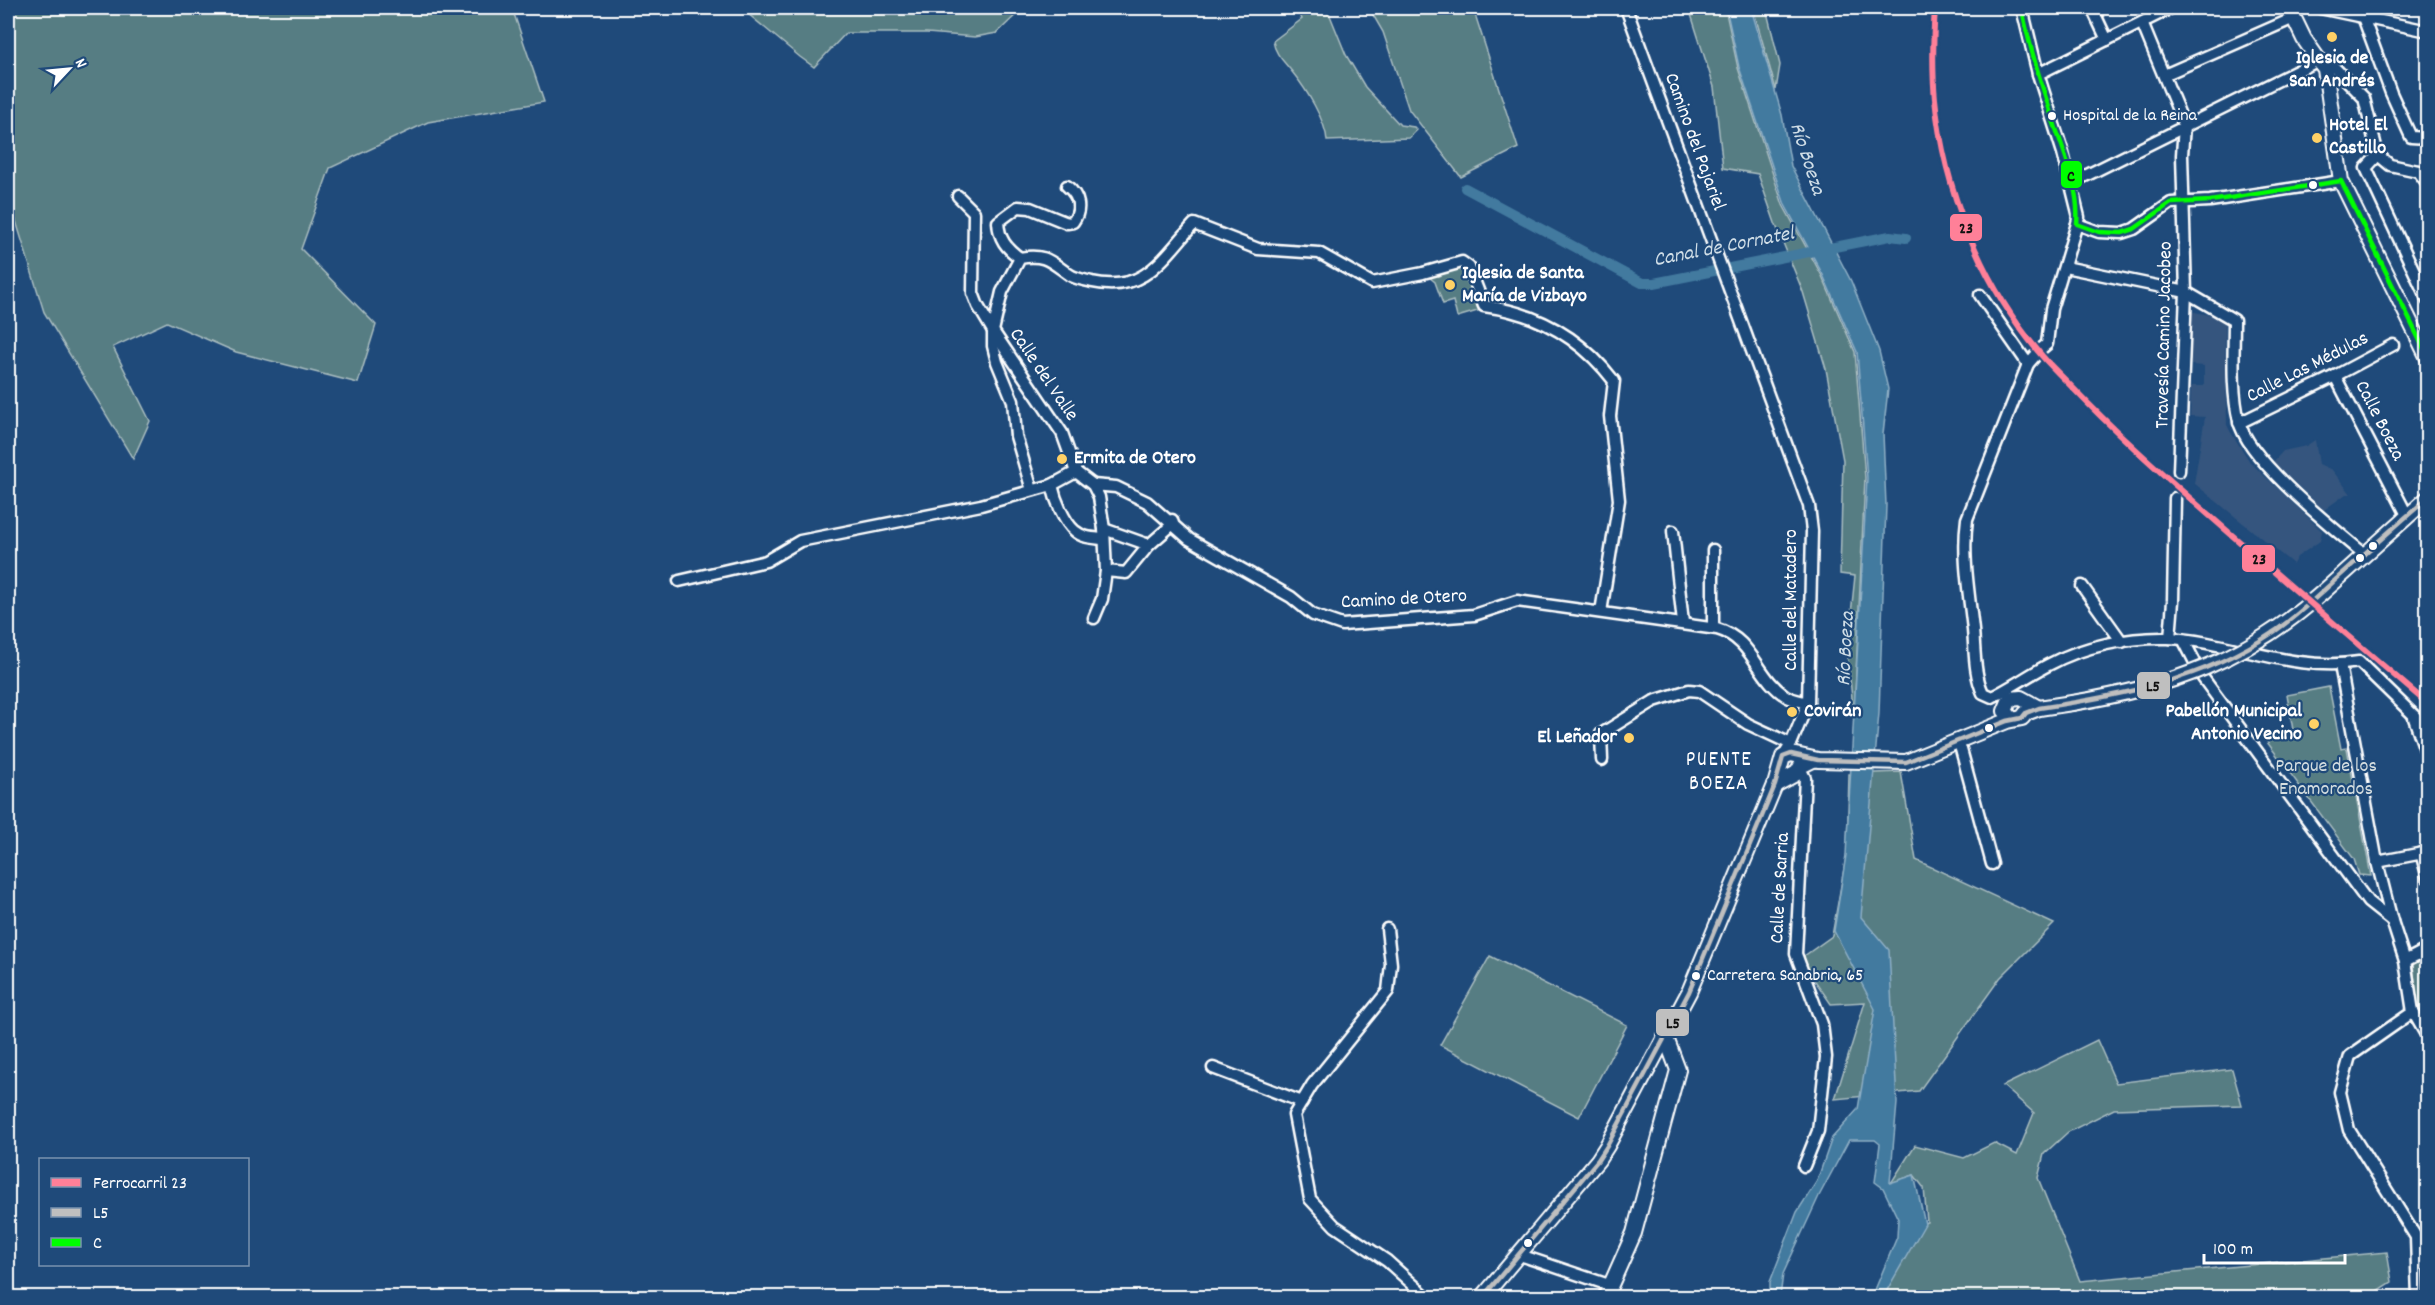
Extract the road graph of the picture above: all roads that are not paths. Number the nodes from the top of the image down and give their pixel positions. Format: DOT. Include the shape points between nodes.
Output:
graph roads {
  1 [pos="1626,8"];
  2 [pos="2022,8"];
  3 [pos="2092,8"];
  4 [pos="2171,8"];
  5 [pos="2320,8"];
  6 [pos="2292,11"];
  7 [pos="2363,17"];
  8 [pos="2142,23"];
  9 [pos="2427,31"];
  10 [pos="2107,40"];
  11 [pos="2315,62"];
  12 [pos="2038,74"];
  13 [pos="2164,75"];
  14 [pos="2182,128"];
  15 [pos="2427,138"];
  16 [pos="2378,155"];
  17 [pos="2423,169"];
  18 [pos="2341,181"];
  19 [pos="2071,183"];
  20 [pos="2427,184"];
  21 [pos="1067,186"];
  22 [pos="957,196"];
  23 [pos="2184,202"];
  24 [pos="2077,224"];
  25 [pos="1020,258"];
  26 [pos="2065,267"];
  27 [pos="2186,292"];
  28 [pos="1980,295"];
  29 [pos="2427,301"];
  30 [pos="993,331"];
  31 [pos="2423,341"];
  32 [pos="2393,345"];
  33 [pos="2035,357"];
  34 [pos="2427,358"];
  35 [pos="2335,376"];
  36 [pos="2239,423"];
  37 [pos="1791,457"];
  38 [pos="2179,471"];
  39 [pos="1076,472"];
  40 [pos="1052,485"];
  41 [pos="1093,485"];
  42 [pos="1032,490"];
  43 [pos="2175,498"];
  44 [pos="2427,498"];
  45 [pos="2408,515"];
  46 [pos="1172,522"];
  47 [pos="1674,531"];
  48 [pos="1104,537"];
  49 [pos="1149,545"];
  50 [pos="1713,550"];
  51 [pos="2364,554"];
  52 [pos="1106,571"];
  53 [pos="679,581"];
  54 [pos="2082,586"];
  55 [pos="1601,612"];
  56 [pos="1094,618"];
  57 [pos="1683,623"];
  58 [pos="1713,628"];
  59 [pos="2170,638"];
  60 [pos="2184,641"];
  61 [pos="2122,642"];
  62 [pos="2340,665"];
  63 [pos="2025,701"];
  64 [pos="1808,703"];
  65 [pos="2005,708"];
  66 [pos="2414,716"];
  67 [pos="2427,729"];
  68 [pos="1959,742"];
  69 [pos="2427,758"];
  70 [pos="1602,760"];
  71 [pos="1797,764"];
  72 [pos="2424,853"];
  73 [pos="2377,862"];
  74 [pos="1992,864"];
  75 [pos="2427,878"];
  76 [pos="2392,921"];
  77 [pos="1387,930"];
  78 [pos="2427,949"];
  79 [pos="2405,961"];
  80 [pos="2413,1012"];
  81 [pos="2427,1038"];
  82 [pos="1671,1050"];
  83 [pos="1213,1068"];
  84 [pos="1302,1102"];
  85 [pos="1804,1166"];
  86 [pos="1521,1249"];
  87 [pos="1607,1291"];
  88 [pos="1428,1298"];
  89 [pos="1482,1298"];
  90 [pos="2418,1298"];
  1 -- 37 [label="street, Camino del Pajariel"];
  2 -- 12 [label="street"];
  3 -- 10 [label="street"];
  4 -- 8 [label="street"];
  5 -- 7 [label="street"];
  6 -- 11 [label="street"];
  6 -- 13 [label="street"];
  7 -- 9 [label="street"];
  7 -- 15 [label="street" via="2411,137"];
  8 -- 10 [label="street"];
  8 -- 13 [label="street, Travesía Camino Jacobeo"];
  10 -- 12 [label="street"];
  11 -- 14 [label="street"];
  11 -- 16 [label="street" via="2330,63 2364,98"];
  11 -- 18 [label="street" via="2325,69"];
  12 -- 19 [label="street"];
  13 -- 14 [label="street, Travesía Camino Jacobeo"];
  14 -- 19 [label="street"];
  14 -- 23 [label="street, Travesía Camino Jacobeo"];
  16 -- 17 [label="street" via="2390,165"];
  16 -- 29 [label="street" via="2366,168"];
  17 -- 20 [label="street"];
  18 -- 23 [label="street"];
  18 -- 31 [label="street"];
  19 -- 24 [label="street" via="2078,209"];
  21 -- 25 [label="street" via="1078,200 1079,213 1073,222 1018,207 998,222 999,234 1008,249"];
  22 -- 30 [label="street, Calle del Valle" via="974,212 973,293"];
  23 -- 24 [label="street" via="2171,203 2122,233 2099,232"];
  23 -- 27 [label="street, Travesía Camino Jacobeo"];
  24 -- 26 [label="street"];
  25 -- 30 [label="street" via="1002,292"];
  25 -- 55 [label="street" via="1041,257 1072,277 1105,285 1128,284 1147,274 1194,224 1258,249 1319,253 1372,283 1462,262 1469,267 1484,306 1549,324 1595,357 1614,381 1610,416 1619,500"];
  26 -- 27 [label="street"];
  26 -- 33 [label="street" via="2050,314 2047,344"];
  27 -- 36 [label="street" via="2234,320"];
  27 -- 38 [label="street, Travesía Camino Jacobeo"];
  28 -- 33 [label="street"];
  30 -- 39 [label="street, Calle del Valle" via="1062,433"];
  30 -- 42 [label="street" via="997,362 1013,401 1016,436"];
  31 -- 34 [label="street"];
  32 -- 35 [label="street, Calle Las Médulas"];
  33 -- 65 [label="street" via="1967,519 1965,543 1978,682 1983,693"];
  35 -- 36 [label="street, Calle Las Médulas"];
  35 -- 45 [label="street, Calle Boeza"];
  36 -- 51 [label="street" via="2260,460"];
  37 -- 64 [label="street, Calle del Matadero" via="1809,506 1812,531"];
  39 -- 40 [label="street"];
  39 -- 41 [label="street"];
  40 -- 42 [label="street"];
  40 -- 48 [label="street" via="1076,532 1086,537"];
  41 -- 46 [label="street, Camino de Otero" via="1129,493"];
  41 -- 48 [label="street" via="1099,497"];
  42 -- 53 [label="street" via="981,505 800,541 766,561"];
  43 -- 59 [label="street"];
  44 -- 45 [label="street"];
  45 -- 51 [label="street"];
  46 -- 49 [label="street"];
  46 -- 55 [label="street, Camino de Otero" via="1189,539 1291,597 1313,615 1342,625 1474,615 1517,600"];
  47 -- 57 [label="street"];
  48 -- 49 [label="street"];
  48 -- 52 [label="street"];
  49 -- 52 [label="street" via="1126,573"];
  50 -- 58 [label="street"];
  51 -- 63 [label="street, bridge" via="2265,638 2224,660 2139,691 2072,703"];
  52 -- 56 [label="street" via="1102,599"];
  54 -- 61 [label="street"];
  55 -- 57 [label="street, Camino de Otero"];
  57 -- 58 [label="street, Camino de Otero"];
  58 -- 64 [label="street, Camino de Otero" via="1729,632 1744,644 1785,696"];
  59 -- 60 [label="street"];
  59 -- 61 [label="street"];
  60 -- 62 [label="street"];
  60 -- 76 [label="street" via="2203,678 2368,902"];
  61 -- 63 [label="street" via="2074,653 2050,664"];
  62 -- 66 [label="street" via="2359,662"];
  62 -- 73 [label="street"];
  63 -- 65 [label="street" via="2010,699"];
  63 -- 65 [label="street" via="2022,718"];
  64 -- 71 [label="street, Calle del Matadero"];
  65 -- 68 [label="street" via="1982,732"];
  66 -- 67 [label="street"];
  66 -- 69 [label="street"];
  68 -- 71 [label="street" via="1906,762"];
  68 -- 74 [label="street"];
  70 -- 71 [label="street" via="1601,734 1654,701 1689,690 1700,691"];
  71 -- 82 [label="street" via="1775,785 1689,992"];
  71 -- 85 [label="street, Calle de Sarria" via="1796,954 1822,1024 1826,1057 1818,1131"];
  72 -- 73 [label="street"];
  72 -- 75 [label="street"];
  73 -- 76 [label="street"];
  76 -- 79 [label="street"];
  77 -- 84 [label="street" via="1391,964 1388,991"];
  78 -- 79 [label="street"];
  79 -- 80 [label="street"];
  80 -- 81 [label="street"];
  80 -- 90 [label="street" via="2350,1056 2340,1092 2349,1130 2416,1237"];
  82 -- 86 [label="street" via="1598,1160"];
  82 -- 87 [label="street" via="1678,1070 1634,1233"];
  83 -- 84 [label="street"];
  84 -- 88 [label="street" via="1294,1115 1310,1199 1335,1226 1387,1261"];
  86 -- 87 [label="street"];
  86 -- 89 [label="street"];
}
